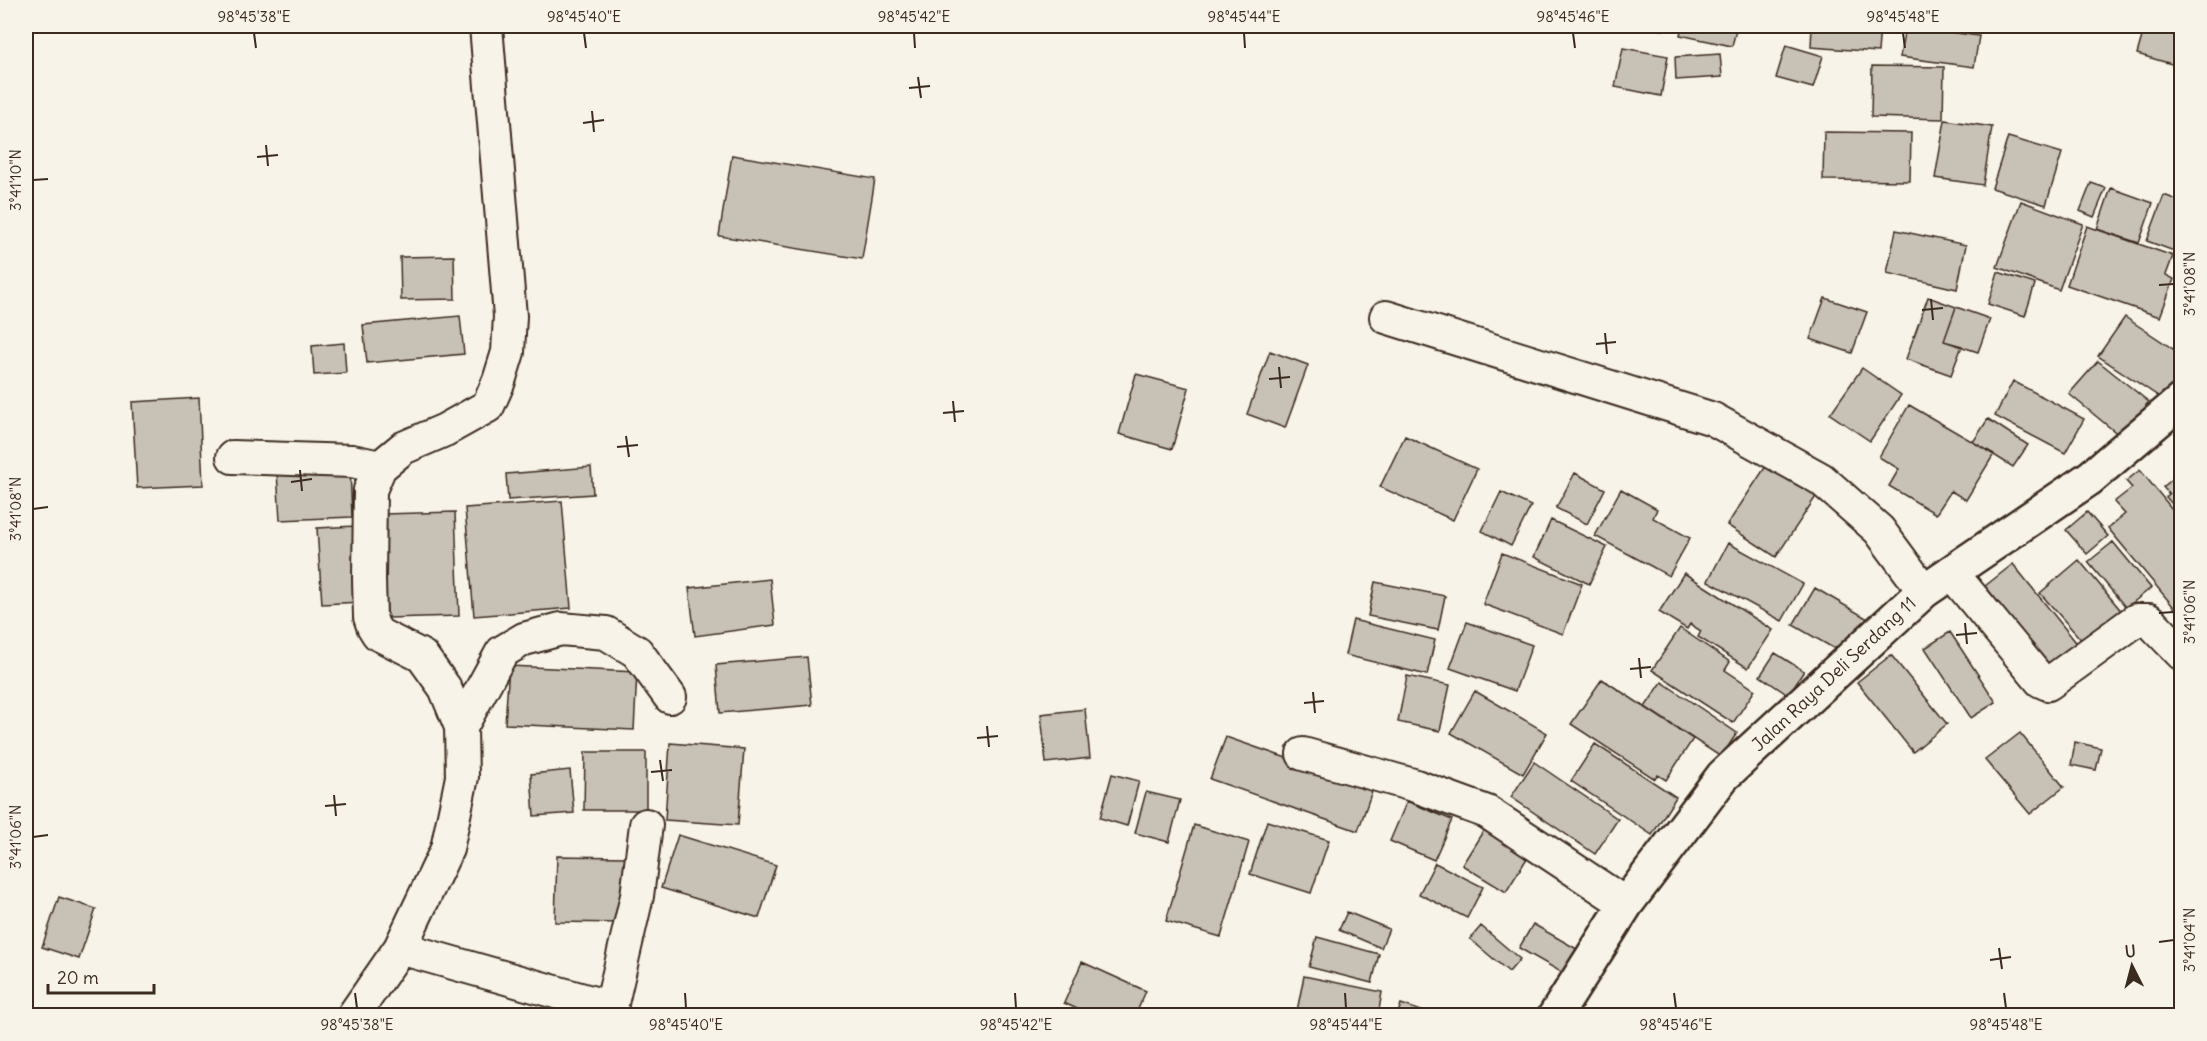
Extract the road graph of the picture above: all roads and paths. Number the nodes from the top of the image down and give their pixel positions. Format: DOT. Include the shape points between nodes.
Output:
graph roads {
  1 [pos="486,26"];
  2 [pos="1386,317"];
  3 [pos="2181,400"];
  4 [pos="233,457"];
  5 [pos="380,467"];
  6 [pos="1951,572"];
  7 [pos="1924,591"];
  8 [pos="2181,654"];
  9 [pos="670,697"];
  10 [pos="461,727"];
  11 [pos="1303,754"];
  12 [pos="646,825"];
  13 [pos="1626,904"];
  14 [pos="400,948"];
  15 [pos="610,1012"];
  16 [pos="353,1016"];
  17 [pos="1555,1016"];
  1 -- 5 [label="street" via="510,316 508,352 488,406 403,448"];
  2 -- 7 [label="street" via="1713,419 1821,479 1879,530"];
  3 -- 6 [label="street, Jalan Raya Deli Serdang 11" via="2090,478"];
  4 -- 5 [label="street" via="352,461"];
  5 -- 10 [label="street" via="370,490 370,617 378,634 422,656 445,688"];
  6 -- 7 [label="street, Jalan Raya Deli Serdang 11"];
  6 -- 8 [label="street" via="2041,681 2048,684 2136,620 2149,620"];
  7 -- 13 [label="street, Jalan Raya Deli Serdang 11" via="1723,776"];
  9 -- 10 [label="street" via="636,652 606,633 561,629 524,639 502,652"];
  10 -- 14 [label="street" via="462,777 447,849"];
  11 -- 13 [label="street" via="1413,785 1487,812"];
  12 -- 15 [label="street" via="637,896"];
  13 -- 17 [label="street, Jalan Raya Deli Serdang 11"];
  14 -- 15 [label="street"];
  14 -- 16 [label="street"];
}
